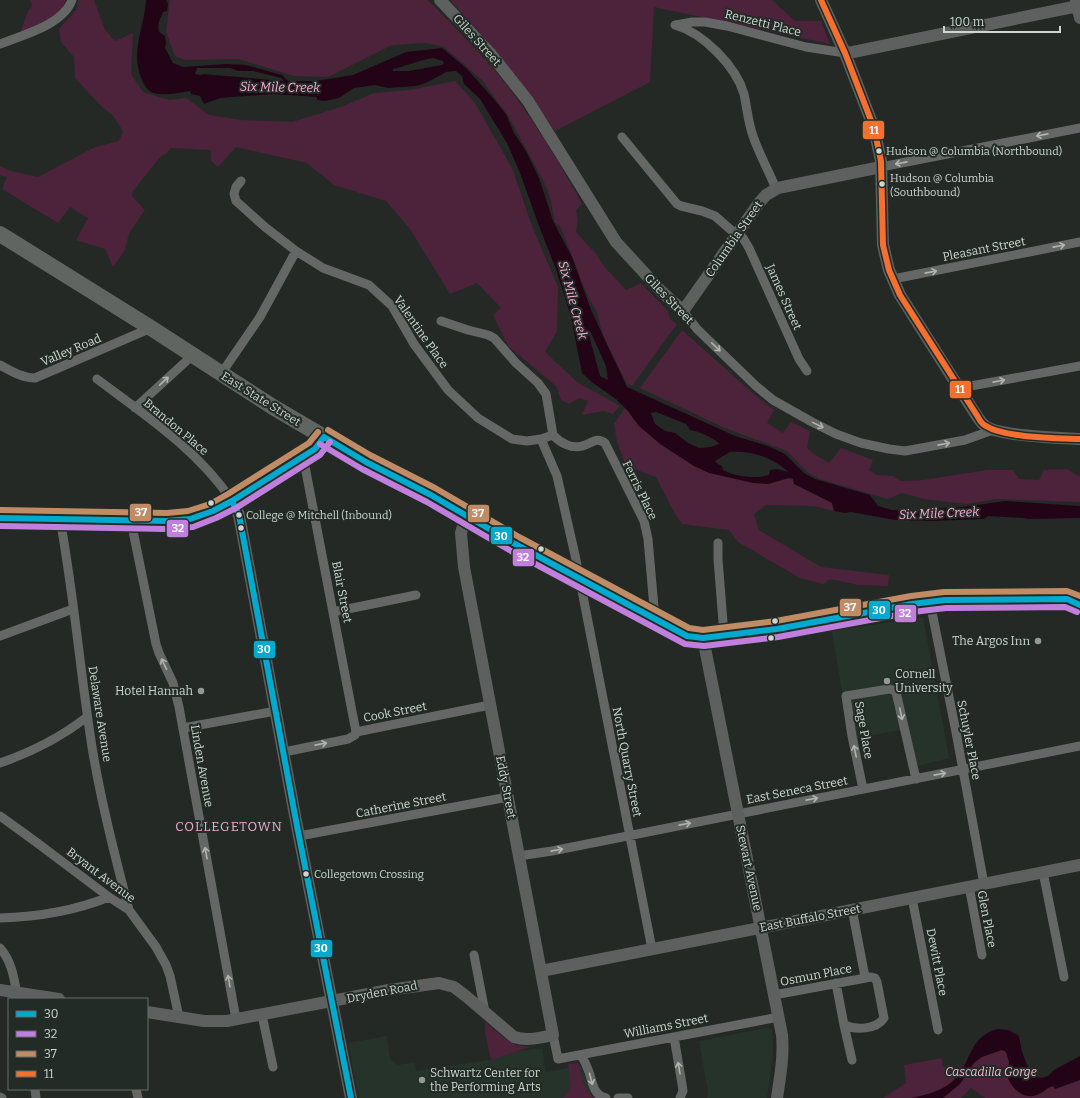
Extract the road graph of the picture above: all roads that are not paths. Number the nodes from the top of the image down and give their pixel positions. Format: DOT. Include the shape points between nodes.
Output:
graph roads {
  1 [pos="72,0"];
  2 [pos="440,0"];
  3 [pos="821,0"];
  4 [pos="1078,4"];
  5 [pos="1080,18"];
  6 [pos="0,44"];
  7 [pos="845,53"];
  8 [pos="1080,128"];
  9 [pos="622,137"];
  10 [pos="881,167"];
  11 [pos="241,182"];
  12 [pos="776,189"];
  13 [pos="0,234"];
  14 [pos="737,234"];
  15 [pos="1080,242"];
  16 [pos="296,251"];
  17 [pos="893,279"];
  18 [pos="683,312"];
  19 [pos="441,321"];
  20 [pos="151,328"];
  21 [pos="193,355"];
  22 [pos="0,365"];
  23 [pos="1080,366"];
  24 [pos="807,372"];
  25 [pos="221,374"];
  26 [pos="97,379"];
  27 [pos="960,388"];
  28 [pos="135,408"];
  29 [pos="993,430"];
  30 [pos="553,435"];
  31 [pos="324,438"];
  32 [pos="541,439"];
  33 [pos="1080,439"];
  34 [pos="303,456"];
  35 [pos="232,501"];
  36 [pos="466,516"];
  37 [pos="0,518"];
  38 [pos="60,519"];
  39 [pos="131,521"];
  40 [pos="718,543"];
  41 [pos="580,580"];
  42 [pos="416,595"];
  43 [pos="1076,601"];
  44 [pos="930,602"];
  45 [pos="74,609"];
  46 [pos="333,612"];
  47 [pos="655,619"];
  48 [pos="724,635"];
  49 [pos="0,636"];
  50 [pos="703,638"];
  51 [pos="490,705"];
  52 [pos="276,711"];
  53 [pos="88,718"];
  54 [pos="183,728"];
  55 [pos="356,732"];
  56 [pos="1080,746"];
  57 [pos="284,752"];
  58 [pos="0,763"];
  59 [pos="963,769"];
  60 [pos="916,779"];
  61 [pos="864,789"];
  62 [pos="508,796"];
  63 [pos="738,814"];
  64 [pos="0,816"];
  65 [pos="629,835"];
  66 [pos="300,836"];
  67 [pos="519,856"];
  68 [pos="1080,864"];
  69 [pos="1043,872"];
  70 [pos="984,884"];
  71 [pos="968,886"];
  72 [pos="109,897"];
  73 [pos="912,898"];
  74 [pos="852,909"];
  75 [pos="129,910"];
  76 [pos="0,918"];
  77 [pos="760,928"];
  78 [pos="0,948"];
  79 [pos="652,949"];
  80 [pos="474,955"];
  81 [pos="982,956"];
  82 [pos="541,971"];
  83 [pos="865,977"];
  84 [pos="1064,977"];
  85 [pos="836,983"];
  86 [pos="0,990"];
  87 [pos="774,995"];
  88 [pos="17,996"];
  89 [pos="45,998"];
  90 [pos="332,1002"];
  91 [pos="148,1012"];
  92 [pos="485,1012"];
  93 [pos="262,1015"];
  94 [pos="179,1017"];
  95 [pos="779,1017"];
  96 [pos="236,1019"];
  97 [pos="844,1025"];
  98 [pos="938,1030"];
  99 [pos="553,1035"];
  100 [pos="674,1037"];
  101 [pos="581,1055"];
  102 [pos="558,1059"];
  103 [pos="852,1060"];
  104 [pos="273,1067"];
  105 [pos="351,1098"];
  106 [pos="606,1098"];
  107 [pos="618,1098"];
  108 [pos="628,1098"];
  109 [pos="680,1098"];
  110 [pos="778,1098"];
  1 -- 6 [label="street" via="66,12 54,21"];
  2 -- 18 [label="street, Giles Street" via="490,53 528,102 616,242"];
  3 -- 7 [label="street"];
  4 -- 5 [label="street"];
  4 -- 7 [label="street" via="953,33"];
  7 -- 10 [label="street" via="872,123"];
  7 -- 12 [label="street, Renzetti Place" via="806,47 705,22 675,25 689,30 721,56 733,71 744,94 753,136"];
  8 -- 10 [label="street, Columbia Street, one-way"];
  9 -- 14 [label="street, James Street" via="677,204 715,216"];
  10 -- 12 [label="street, Columbia Street"];
  10 -- 17 [label="street" via="884,245 886,261"];
  11 -- 16 [label="street, Valentine Place" via="234,194 236,201"];
  12 -- 14 [label="street, Columbia Street" via="759,203"];
  13 -- 20 [label="highway, East State Street"];
  14 -- 18 [label="street, Columbia Street"];
  14 -- 24 [label="street, James Street" via="749,248 780,319"];
  17 -- 15 [label="street, Pleasant Street, one-way"];
  16 -- 25 [label="street" via="260,317"];
  16 -- 32 [label="street, Valentine Place" via="323,268 369,285 392,306 414,344 448,390 478,418 512,439"];
  17 -- 27 [label="street"];
  18 -- 29 [label="street, Giles Street, one-way" via="751,382 805,419 836,434 861,443 905,450 965,440"];
  19 -- 30 [label="street, Valentine Place" via="494,338 546,394"];
  20 -- 21 [label="highway, East State Street"];
  20 -- 22 [label="street, Valley Road" via="35,378 18,375"];
  21 -- 25 [label="highway, East State Street"];
  28 -- 21 [label="street, one-way"];
  27 -- 23 [label="street, one-way"];
  25 -- 31 [label="highway, East State Street"];
  26 -- 28 [label="street, Brandon Place"];
  27 -- 29 [label="street" via="982,423"];
  28 -- 35 [label="street, Brandon Place" via="193,454"];
  29 -- 33 [label="street"];
  30 -- 32 [label="street"];
  30 -- 47 [label="street, Ferris Place" via="557,440 575,447 597,440 602,440 605,444 644,521"];
  31 -- 34 [label="main road" via="315,449"];
  31 -- 36 [label="highway, East State Street"];
  32 -- 41 [label="street, North Quarry Street" via="557,476"];
  34 -- 35 [label="main road"];
  34 -- 46 [label="street, Blair Street"];
  35 -- 39 [label="main road" via="190,519"];
  35 -- 52 [label="street" via="239,516"];
  36 -- 41 [label="highway, East State Street"];
  36 -- 51 [label="street, Eddy Street" via="460,533 464,567"];
  37 -- 38 [label="main road"];
  38 -- 39 [label="main road"];
  38 -- 45 [label="street, Delaware Avenue"];
  54 -- 39 [label="street, Linden Avenue, one-way" via="173,683 156,644"];
  40 -- 48 [label="street"];
  41 -- 47 [label="highway, East State Street"];
  41 -- 65 [label="street, North Quarry Street"];
  42 -- 46 [label="street"];
  43 -- 44 [label="highway, East State Street"];
  44 -- 48 [label="highway, East State Street" via="778,629"];
  44 -- 59 [label="street, Schuyler Place"];
  45 -- 49 [label="street"];
  45 -- 53 [label="street, Delaware Avenue"];
  46 -- 55 [label="street, Blair Street"];
  47 -- 50 [label="highway, East State Street" via="687,636"];
  48 -- 50 [label="highway, East State Street"];
  50 -- 63 [label="street, Stewart Avenue"];
  51 -- 55 [label="street, Cook Street"];
  51 -- 62 [label="street, Eddy Street"];
  52 -- 54 [label="street"];
  52 -- 57 [label="street"];
  53 -- 58 [label="street" via="59,738"];
  53 -- 75 [label="street, Delaware Avenue" via="104,812"];
  96 -- 54 [label="street, Linden Avenue, one-way"];
  57 -- 55 [label="street, Cook Street, one-way" via="348,739"];
  56 -- 59 [label="street, East Seneca Street"];
  57 -- 66 [label="street"];
  60 -- 59 [label="street, East Seneca Street, one-way"];
  59 -- 70 [label="street, Schuyler Place"];
  60 -- 61 [label="street, East Seneca Street"];
  61 -- 60 [label="street, Sage Place, one-way" via="846,696 889,690 896,692"];
  63 -- 61 [label="street, East Seneca Street, one-way"];
  62 -- 66 [label="street, Catherine Street"];
  62 -- 67 [label="street, Eddy Street"];
  65 -- 63 [label="street, East Seneca Street, one-way"];
  63 -- 77 [label="street, Stewart Avenue"];
  64 -- 72 [label="street, Bryant Avenue"];
  67 -- 65 [label="street, East Seneca Street, one-way"];
  65 -- 79 [label="street, North Quarry Street"];
  66 -- 90 [label="street"];
  67 -- 82 [label="street, Eddy Street"];
  68 -- 69 [label="street, East Buffalo Street"];
  69 -- 70 [label="street, East Buffalo Street"];
  69 -- 84 [label="street"];
  70 -- 71 [label="street, East Buffalo Street"];
  71 -- 73 [label="street, East Buffalo Street"];
  71 -- 81 [label="street, Glen Place"];
  72 -- 75 [label="street, Bryant Avenue"];
  72 -- 76 [label="street" via="55,913"];
  73 -- 74 [label="street, East Buffalo Street"];
  73 -- 98 [label="street, Dewitt Place"];
  74 -- 77 [label="street, East Buffalo Street"];
  74 -- 83 [label="street, Osmun Place"];
  75 -- 94 [label="street, Bryant Avenue" via="166,965"];
  77 -- 79 [label="street, East Buffalo Street"];
  77 -- 87 [label="street, Stewart Avenue"];
  78 -- 88 [label="street" via="11,964"];
  79 -- 82 [label="street, East Buffalo Street"];
  80 -- 92 [label="street"];
  82 -- 99 [label="street, Eddy Street"];
  83 -- 85 [label="street, Osmun Place"];
  83 -- 97 [label="street" via="875,978 877,982 884,1018 877,1025 868,1027 850,1028"];
  85 -- 87 [label="street, Osmun Place"];
  85 -- 97 [label="street"];
  86 -- 88 [label="street"];
  87 -- 95 [label="street, Stewart Avenue"];
  88 -- 89 [label="street"];
  90 -- 92 [label="street, Dryden Road" via="439,983 454,987"];
  90 -- 93 [label="street, Dryden Road"];
  90 -- 105 [label="street"];
  91 -- 94 [label="street, Dryden Road"];
  92 -- 99 [label="street, Dryden Road" via="514,1037 531,1039"];
  93 -- 96 [label="street, Dryden Road"];
  93 -- 104 [label="street"];
  94 -- 96 [label="street, Dryden Road" via="214,1022"];
  95 -- 100 [label="street, Williams Street"];
  95 -- 110 [label="street, Stewart Avenue" via="783,1047"];
  97 -- 103 [label="street"];
  99 -- 102 [label="street, Eddy Street"];
  100 -- 101 [label="street, Williams Street"];
  109 -- 100 [label="street, one-way" via="683,1091"];
  101 -- 102 [label="street, Williams Street"];
  101 -- 106 [label="street, one-way" via="595,1091"];
  107 -- 108 [label="street"];
}
